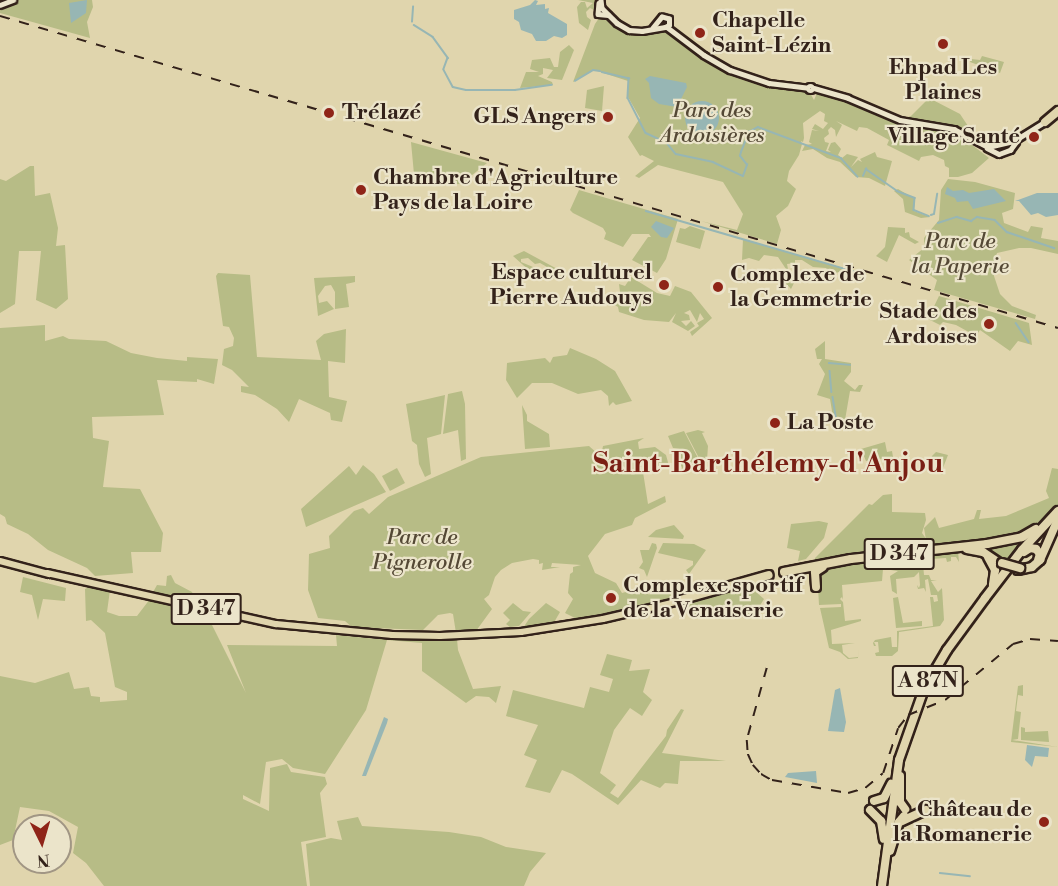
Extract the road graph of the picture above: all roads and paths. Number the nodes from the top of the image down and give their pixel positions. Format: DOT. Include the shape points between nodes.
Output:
graph roads {
  1 [pos="13,0"];
  2 [pos="601,0"];
  3 [pos="0,4"];
  4 [pos="1057,112"];
  5 [pos="1046,123"];
  6 [pos="1010,145"];
  7 [pos="993,149"];
  8 [pos="1058,515"];
  9 [pos="957,549"];
  10 [pos="1023,553"];
  11 [pos="863,559"];
  12 [pos="0,561"];
  13 [pos="832,564"];
  14 [pos="1019,569"];
  15 [pos="777,574"];
  16 [pos="816,587"];
  17 [pos="706,594"];
  18 [pos="985,598"];
  19 [pos="680,600"];
  20 [pos="660,606"];
  21 [pos="900,759"];
  22 [pos="874,801"];
  23 [pos="870,810"];
  24 [pos="926,810"];
  25 [pos="896,830"];
  26 [pos="884,865"];
  27 [pos="883,886"];
  1 -- 3 [label="main road"];
  2 -- 7 [label="main road" via="602,11 629,30 664,25 730,70 769,83 832,93 897,118 954,129"];
  4 -- 5 [label="highway"];
  5 -- 6 [label="main road"];
  6 -- 7 [label="main road"];
  6 -- 7 [label="main road" via="1007,152"];
  8 -- 9 [label="highway" via="1022,537"];
  8 -- 10 [label="highway, A 87N"];
  8 -- 14 [label="highway" via="1040,560"];
  8 -- 18 [label="highway, A 87N" via="1022,550"];
  9 -- 11 [label="highway, D 347"];
  9 -- 14 [label="highway, bridge" via="980,550"];
  9 -- 15 [label="highway, D 347" via="842,560"];
  9 -- 18 [label="highway" via="980,552 993,563 996,577"];
  10 -- 14 [label="highway" via="1034,548 1040,556 1033,564"];
  10 -- 21 [label="highway, A 87N" via="943,659 916,712"];
  11 -- 13 [label="highway"];
  11 -- 15 [label="highway, D 347"];
  12 -- 20 [label="main road, D 347" via="276,624 347,633 418,636 550,628"];
  13 -- 15 [label="highway"];
  13 -- 16 [label="highway" via="816,570"];
  15 -- 17 [label="highway, D 347"];
  15 -- 19 [label="highway, D 347"];
  17 -- 20 [label="main road, D 347"];
  18 -- 21 [label="highway, A 87N" via="924,689"];
  19 -- 20 [label="main road"];
  21 -- 22 [label="highway" via="886,795"];
  21 -- 25 [label="highway" via="904,813"];
  21 -- 26 [label="highway, A 87N"];
  21 -- 27 [label="highway, A 87N"];
  23 -- 26 [label="highway" via="882,824"];
  24 -- 25 [label="highway" via="902,821"];
  25 -- 27 [label="highway"];
  26 -- 27 [label="highway, A 87N"];
}
